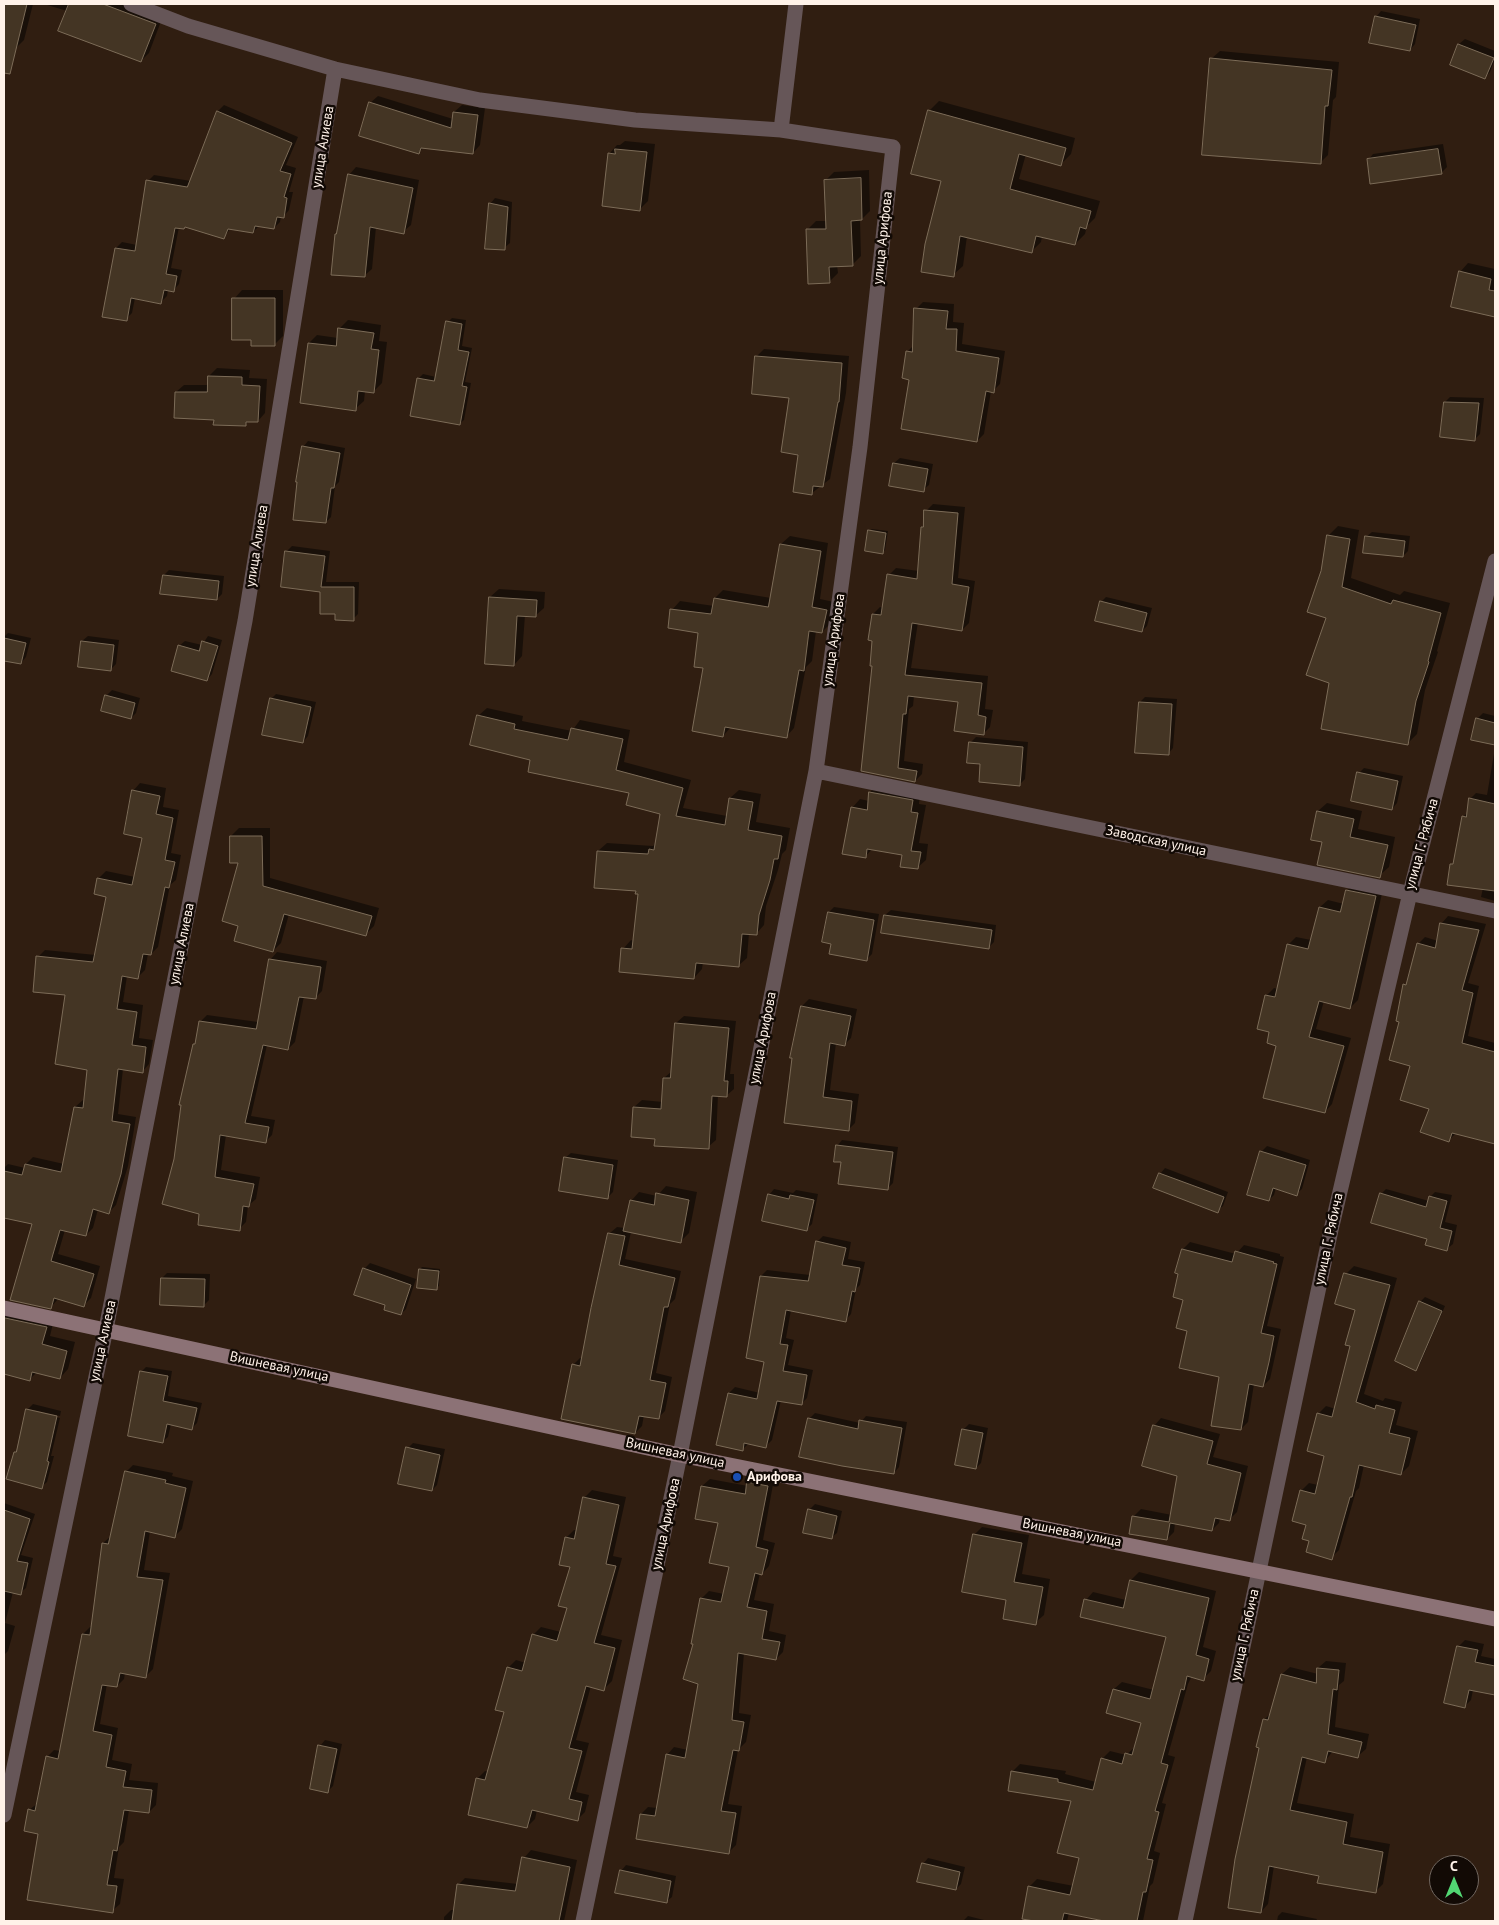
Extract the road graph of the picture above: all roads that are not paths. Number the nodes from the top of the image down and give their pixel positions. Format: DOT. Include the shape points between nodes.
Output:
graph roads {
  1 [pos="131,4"];
  2 [pos="796,4"];
  3 [pos="335,69"];
  4 [pos="781,130"];
  5 [pos="1495,561"];
  6 [pos="1490,604"];
  7 [pos="816,771"];
  8 [pos="1410,893"];
  9 [pos="1495,911"];
  10 [pos="4,1308"];
  11 [pos="106,1329"];
  12 [pos="680,1455"];
  13 [pos="1259,1570"];
  14 [pos="1495,1619"];
  15 [pos="4,1815"];
  16 [pos="583,1921"];
  17 [pos="1184,1921"];
  1 -- 3 [label="street" via="188,26"];
  2 -- 4 [label="street"];
  3 -- 4 [label="street" via="480,100 635,120"];
  3 -- 11 [label="street, улица Алиева" via="245,620"];
  4 -- 7 [label="street, улица Арифова" via="893,147 860,447"];
  5 -- 6 [label="street, улица Г. Рябича"];
  6 -- 8 [label="street, улица Г. Рябича"];
  7 -- 8 [label="street, Заводская улица"];
  7 -- 12 [label="street, улица Арифова"];
  8 -- 9 [label="street, Заводская улица"];
  8 -- 13 [label="street, улица Г. Рябича" via="1331,1230"];
  10 -- 11 [label="street, Вишневая улица"];
  11 -- 12 [label="street, Вишневая улица"];
  11 -- 15 [label="street, улица Алиева"];
  12 -- 13 [label="street, Вишневая улица"];
  12 -- 16 [label="street, улица Арифова"];
  13 -- 14 [label="street, Вишневая улица"];
  13 -- 17 [label="street, улица Г. Рябича"];
}
